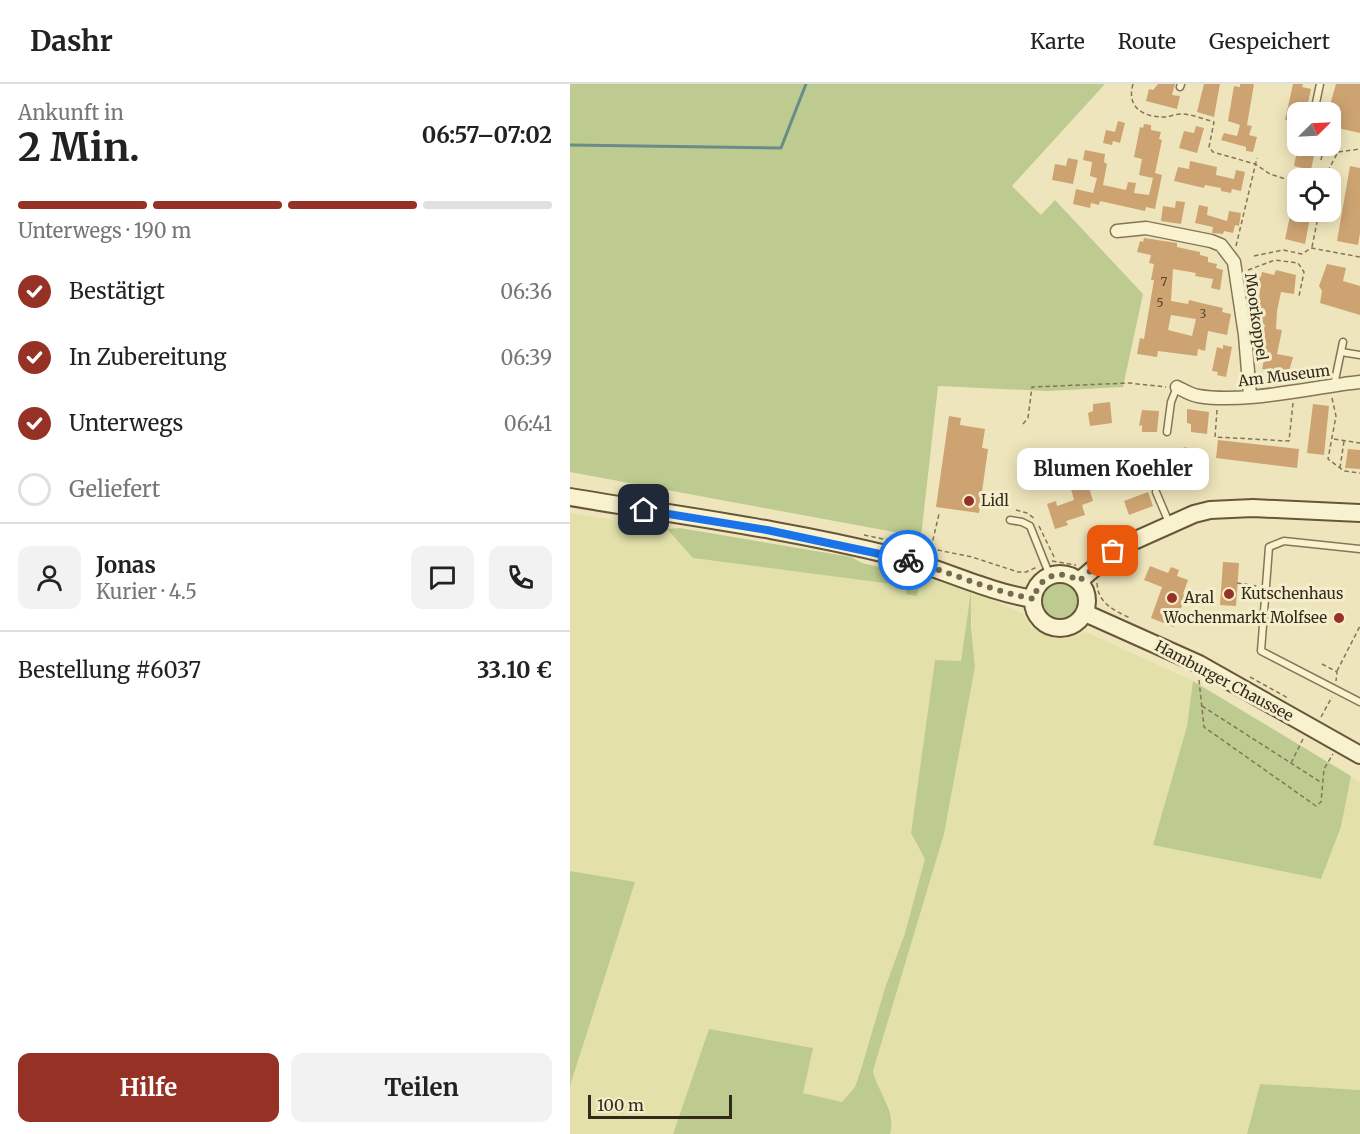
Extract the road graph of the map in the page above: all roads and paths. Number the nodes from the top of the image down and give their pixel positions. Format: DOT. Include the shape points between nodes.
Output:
graph roads {
  1 [pos="1133,84"];
  2 [pos="1320,84"];
  3 [pos="1316,102"];
  4 [pos="1360,149"];
  5 [pos="1341,152"];
  6 [pos="1322,156"];
  7 [pos="1257,158"];
  8 [pos="1321,160"];
  9 [pos="1255,164"];
  10 [pos="1287,179"];
  11 [pos="1317,222"];
  12 [pos="1117,231"];
  13 [pos="1311,248"];
  14 [pos="1229,254"];
  15 [pos="1254,256"];
  16 [pos="1360,257"];
  17 [pos="1236,273"];
  18 [pos="1299,296"];
  19 [pos="1343,342"];
  20 [pos="1341,352"];
  21 [pos="1360,355"];
  22 [pos="1360,382"];
  23 [pos="1332,385"];
  24 [pos="1177,387"];
  25 [pos="1292,391"];
  26 [pos="1250,396"];
  27 [pos="1218,398"];
  28 [pos="1023,424"];
  29 [pos="1167,432"];
  30 [pos="1332,439"];
  31 [pos="1344,441"];
  32 [pos="1360,443"];
  33 [pos="1340,468"];
  34 [pos="1360,473"];
  35 [pos="1156,492"];
  36 [pos="570,497"];
  37 [pos="1360,513"];
  38 [pos="939,514"];
  39 [pos="1010,520"];
  40 [pos="1170,525"];
  41 [pos="860,534"];
  42 [pos="931,549"];
  43 [pos="1360,549"];
  44 [pos="1080,564"];
  45 [pos="1048,570"];
  46 [pos="1079,581"];
  47 [pos="1237,583"];
  48 [pos="1266,587"];
  49 [pos="1034,599"];
  50 [pos="1085,613"];
  51 [pos="1360,626"];
  52 [pos="1199,664"];
  53 [pos="1337,672"];
  54 [pos="1360,702"];
  55 [pos="1202,705"];
  56 [pos="1313,728"];
  57 [pos="1341,744"];
  58 [pos="1360,755"];
  59 [pos="1291,764"];
  60 [pos="1323,783"];
  1 -- 9 [label="path" via="1131,99 1140,111 1165,117 1181,113 1214,122 1209,147 1213,152"];
  2 -- 3 [label="lane"];
  4 -- 5 [label="path"];
  6 -- 8 [label="path"];
  7 -- 9 [label="path"];
  9 -- 10 [label="path"];
  9 -- 14 [label="path" via="1236,246"];
  11 -- 13 [label="path"];
  12 -- 14 [label="street" via="1146,228 1211,241"];
  13 -- 15 [label="path" via="1302,254 1283,250"];
  13 -- 16 [label="path"];
  14 -- 17 [label="street, Moorkoppel"];
  17 -- 18 [label="path" via="1275,260 1298,263 1304,272"];
  17 -- 26 [label="street, Moorkoppel"];
  19 -- 20 [label="lane"];
  20 -- 21 [label="lane"];
  20 -- 23 [label="lane"];
  22 -- 23 [label="street, Am Museum"];
  23 -- 25 [label="street, Am Museum"];
  23 -- 30 [label="path" via="1336,416"];
  24 -- 27 [label="street, Am Museum" via="1196,396"];
  24 -- 28 [label="path" via="1129,383 1032,387 1028,418"];
  24 -- 29 [label="lane"];
  25 -- 26 [label="street, Am Museum"];
  25 -- 27 [label="path" via="1289,441 1215,437"];
  26 -- 27 [label="street, Am Museum"];
  30 -- 31 [label="path"];
  30 -- 33 [label="path" via="1328,459"];
  31 -- 32 [label="path"];
  31 -- 33 [label="path"];
  33 -- 34 [label="path"];
  35 -- 40 [label="lane"];
  36 -- 49 [label="main road" via="890,554 997,592"];
  37 -- 40 [label="main road" via="1226,508 1194,514"];
  38 -- 42 [label="path"];
  39 -- 45 [label="lane" via="1030,526"];
  40 -- 46 [label="main road" via="1118,548"];
  41 -- 42 [label="path"];
  42 -- 45 [label="path" via="1018,572"];
  43 -- 48 [label="lane" via="1284,541 1269,547"];
  44 -- 45 [label="path" via="1068,566 1056,560"];
  45 -- 46 [label="main road"];
  45 -- 49 [label="main road"];
  46 -- 50 [label="main road" via="1087,596"];
  47 -- 48 [label="path"];
  48 -- 54 [label="lane" via="1261,651"];
  49 -- 50 [label="main road" via="1038,617 1053,627 1072,626"];
  50 -- 52 [label="main road, Hamburger Chaussee"];
  51 -- 53 [label="path"];
  52 -- 55 [label="path"];
  52 -- 56 [label="main road, Hamburger Chaussee"];
  55 -- 59 [label="path"];
  55 -- 60 [label="path" via="1204,727 1316,806 1321,802"];
  56 -- 57 [label="main road, Hamburger Chaussee"];
  56 -- 59 [label="path" via="1302,740"];
  57 -- 58 [label="main road, Hamburger Chaussee"];
  57 -- 60 [label="path" via="1324,769"];
  59 -- 60 [label="path"];
}
